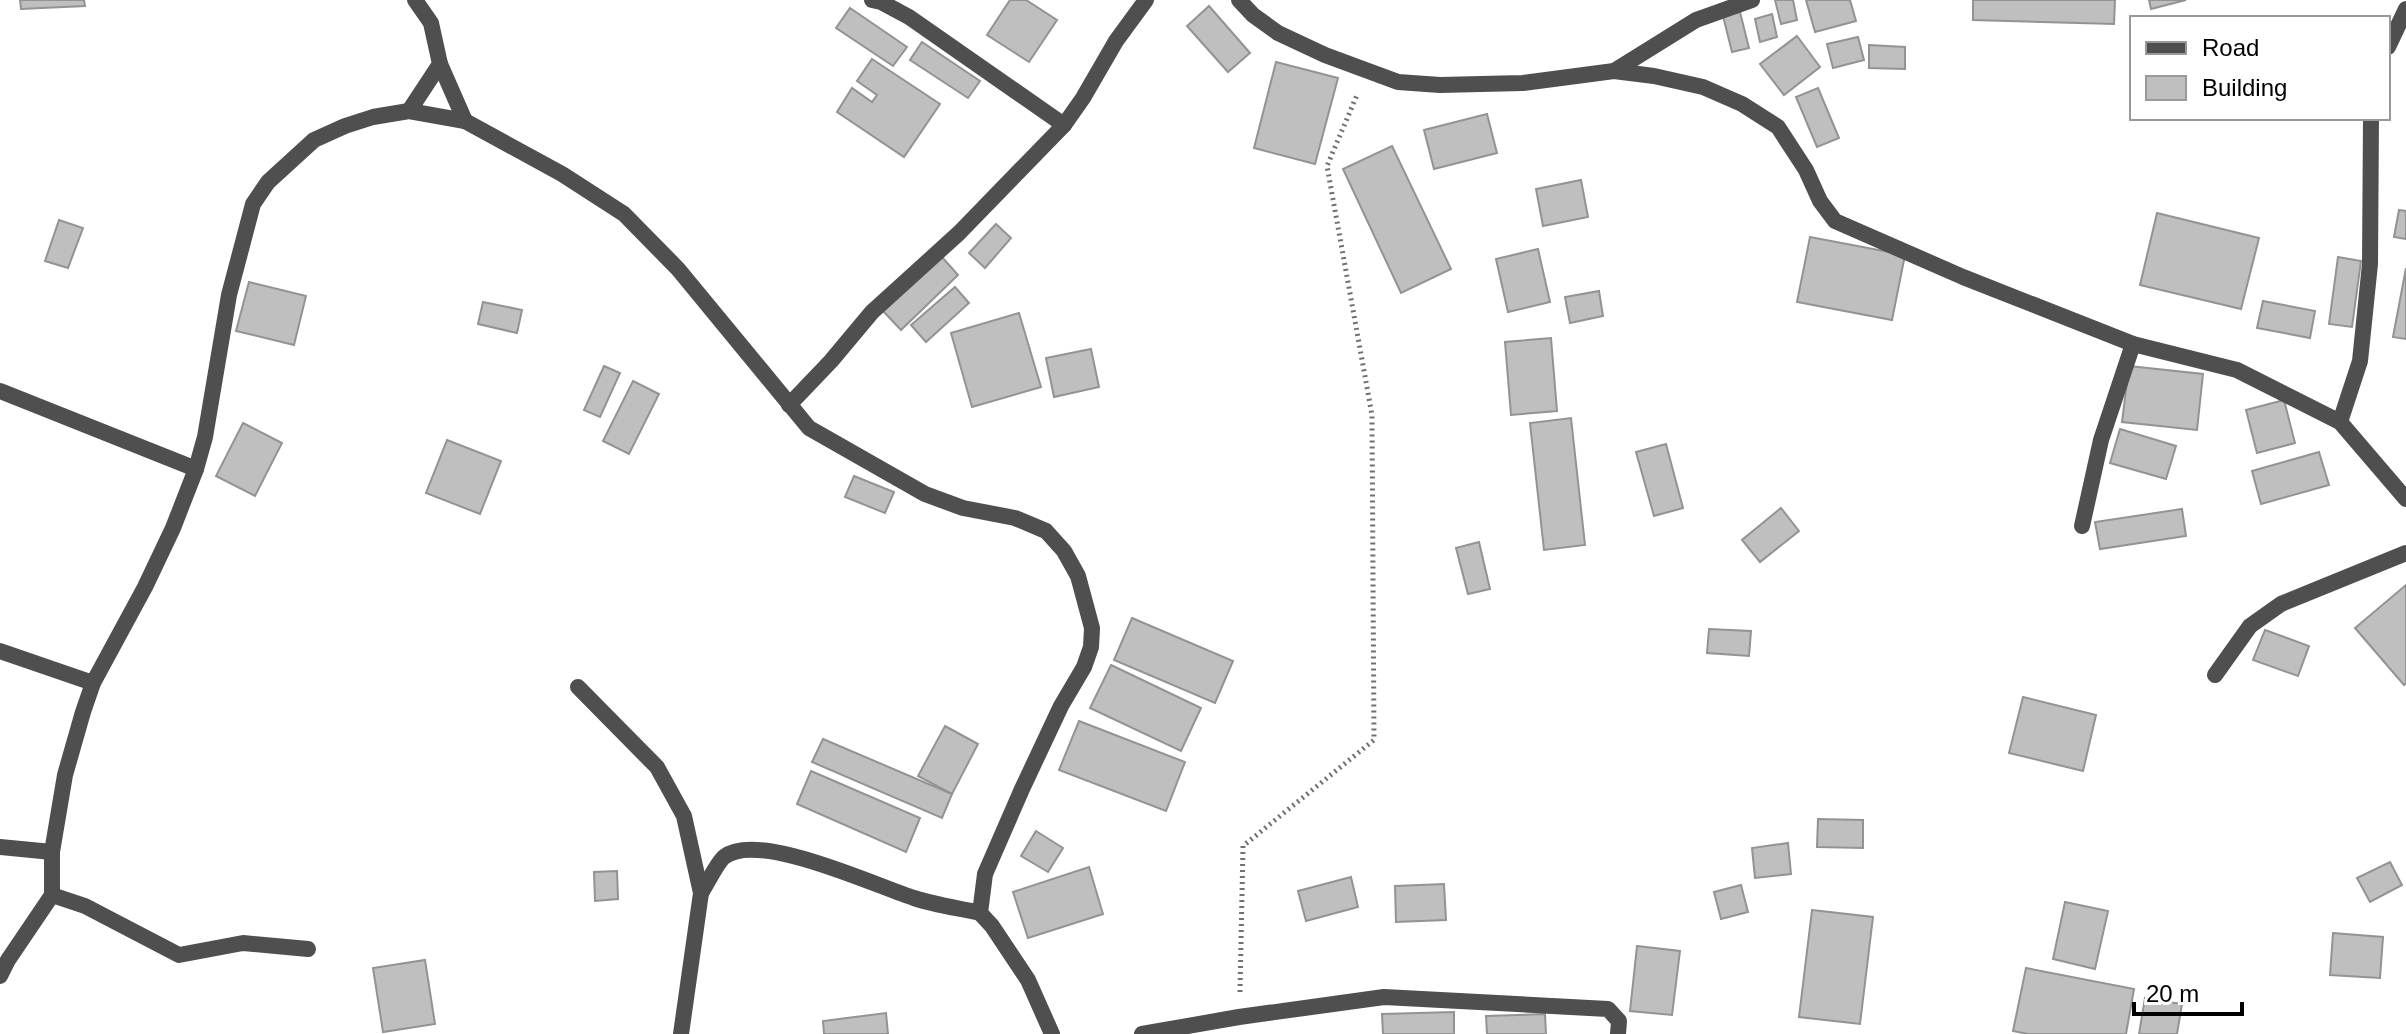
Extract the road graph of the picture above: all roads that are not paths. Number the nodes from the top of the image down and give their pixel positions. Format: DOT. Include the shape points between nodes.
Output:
graph roads {
  1 [pos="438,0"];
  2 [pos="872,0"];
  3 [pos="1146,0"];
  4 [pos="1239,0"];
  5 [pos="1752,0"];
  6 [pos="419,5"];
  7 [pos="2406,9"];
  8 [pos="2390,43"];
  9 [pos="440,64"];
  10 [pos="1614,71"];
  11 [pos="409,111"];
  12 [pos="2371,120"];
  13 [pos="465,121"];
  14 [pos="1064,125"];
  15 [pos="2133,344"];
  16 [pos="0,391"];
  17 [pos="789,405"];
  18 [pos="2340,422"];
  19 [pos="196,469"];
  20 [pos="2406,499"];
  21 [pos="2082,526"];
  22 [pos="2406,553"];
  23 [pos="0,651"];
  24 [pos="2215,675"];
  25 [pos="93,683"];
  26 [pos="578,687"];
  27 [pos="0,847"];
  28 [pos="52,852"];
  29 [pos="701,893"];
  30 [pos="52,895"];
  31 [pos="980,913"];
  32 [pos="308,949"];
  33 [pos="0,976"];
  34 [pos="681,1034"];
  35 [pos="1052,1034"];
  36 [pos="1142,1034"];
  37 [pos="1618,1034"];
  1 -- 6 [label="street"];
  2 -- 14 [label="street" via="909,17"];
  3 -- 14 [label="street"];
  4 -- 10 [label="street" via="1278,33 1398,82 1523,83"];
  5 -- 10 [label="street" via="1696,20"];
  6 -- 9 [label="street" via="431,23"];
  7 -- 8 [label="street"];
  9 -- 11 [label="street"];
  9 -- 13 [label="street"];
  10 -- 15 [label="street" via="1703,87 1742,104 1778,127 1835,221"];
  11 -- 13 [label="street"];
  11 -- 19 [label="street" via="373,117 314,140 268,182 253,204 229,295"];
  12 -- 18 [label="street" via="2370,264 2360,361"];
  13 -- 17 [label="street" via="624,214 678,269"];
  14 -- 17 [label="street" via="959,233 872,312"];
  15 -- 18 [label="street" via="2237,370"];
  15 -- 21 [label="street" via="2101,440"];
  16 -- 19 [label="street"];
  17 -- 31 [label="street" via="809,428 925,494 1046,531 1078,576 1092,628 1091,647 985,874"];
  18 -- 20 [label="street"];
  19 -- 25 [label="street" via="145,587"];
  22 -- 24 [label="street" via="2281,604 2250,626"];
  23 -- 25 [label="street"];
  25 -- 28 [label="street" via="65,775"];
  26 -- 29 [label="street" via="657,767 684,816"];
  27 -- 28 [label="street"];
  28 -- 30 [label="street"];
  29 -- 31 [label="street" via="724,857 741,850 768,850 914,898"];
  29 -- 34 [label="street"];
  30 -- 32 [label="street" via="85,906 179,955 243,943"];
  30 -- 33 [label="street"];
  31 -- 35 [label="street" via="1028,980"];
  36 -- 37 [label="street" via="1384,997 1608,1009 1619,1021"];
}
